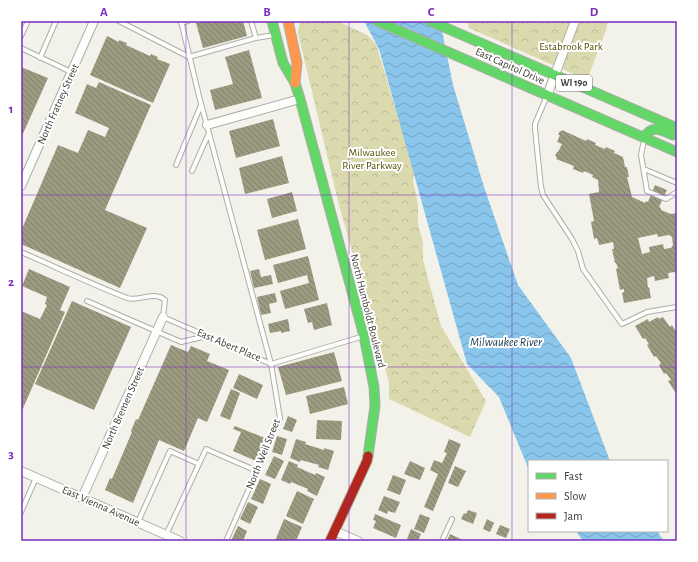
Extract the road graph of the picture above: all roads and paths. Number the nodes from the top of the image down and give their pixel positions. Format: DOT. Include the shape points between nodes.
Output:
graph roads {
  1 [pos="28,21"];
  2 [pos="56,21"];
  3 [pos="94,21"];
  4 [pos="119,21"];
  5 [pos="188,21"];
  6 [pos="252,21"];
  7 [pos="272,21"];
  8 [pos="289,21"];
  9 [pos="377,21"];
  10 [pos="430,21"];
  11 [pos="575,21"];
  12 [pos="181,22"];
  13 [pos="276,34"];
  14 [pos="21,36"];
  15 [pos="256,38"];
  16 [pos="21,48"];
  17 [pos="189,57"];
  18 [pos="40,58"];
  19 [pos="72,72"];
  20 [pos="555,75"];
  21 [pos="296,83"];
  22 [pos="547,96"];
  23 [pos="300,99"];
  24 [pos="201,104"];
  25 [pos="677,128"];
  26 [pos="208,129"];
  27 [pos="677,136"];
  28 [pos="648,140"];
  29 [pos="677,146"];
  30 [pos="677,152"];
  31 [pos="176,165"];
  32 [pos="644,168"];
  33 [pos="192,171"];
  34 [pos="677,183"];
  35 [pos="21,186"];
  36 [pos="677,192"];
  37 [pos="21,252"];
  38 [pos="87,301"];
  39 [pos="677,307"];
  40 [pos="163,317"];
  41 [pos="157,331"];
  42 [pos="207,336"];
  43 [pos="364,336"];
  44 [pos="271,364"];
  45 [pos="199,464"];
  46 [pos="21,471"];
  47 [pos="257,471"];
  48 [pos="36,478"];
  49 [pos="82,498"];
  50 [pos="21,512"];
  51 [pos="452,518"];
  52 [pos="138,522"];
  53 [pos="335,531"];
  54 [pos="166,535"];
  55 [pos="180,541"];
  56 [pos="226,541"];
  57 [pos="330,541"];
  58 [pos="358,541"];
  59 [pos="442,541"];
  1 -- 14 [label="lane"];
  2 -- 18 [label="lane"];
  3 -- 19 [label="street, North Fratney Street"];
  4 -- 17 [label="lane"];
  5 -- 12 [label="lane"];
  6 -- 15 [label="lane"];
  7 -- 13 [label="main road, North Humboldt Boulevard"];
  8 -- 21 [label="main road, North Humboldt Boulevard" via="297,63"];
  9 -- 22 [label="main road, East Capitol Drive / WI 190"];
  10 -- 20 [label="main road, East Capitol Drive / WI 190"];
  11 -- 20 [label="street"];
  12 -- 17 [label="lane, North Weil Street"];
  13 -- 15 [label="lane"];
  13 -- 21 [label="main road, North Humboldt Boulevard" via="283,63"];
  15 -- 17 [label="lane"];
  16 -- 18 [label="lane"];
  17 -- 24 [label="lane, North Weil Street"];
  18 -- 19 [label="lane"];
  19 -- 35 [label="street, North Fratney Street"];
  20 -- 22 [label="street"];
  20 -- 25 [label="main road, East Capitol Drive / WI 190"];
  21 -- 23 [label="main road, North Humboldt Boulevard"];
  22 -- 28 [label="main road, East Capitol Drive / WI 190"];
  22 -- 39 [label="lane" via="535,124 541,186 547,203 572,239 583,269 622,324 647,312"];
  23 -- 26 [label="street"];
  23 -- 43 [label="main road, North Humboldt Boulevard"];
  24 -- 26 [label="lane, North Weil Street"];
  24 -- 31 [label="lane"];
  26 -- 33 [label="lane"];
  26 -- 44 [label="lane, North Weil Street"];
  27 -- 28 [label="main road" via="652,129 647,132"];
  28 -- 29 [label="main road"];
  28 -- 30 [label="main road, East Capitol Drive / WI 190"];
  28 -- 32 [label="lane" via="641,155"];
  32 -- 34 [label="lane"];
  32 -- 36 [label="lane" via="647,191 666,199"];
  37 -- 40 [label="lane" via="129,298 162,297 165,300"];
  38 -- 41 [label="lane"];
  40 -- 41 [label="street, North Bremen Street"];
  40 -- 42 [label="lane, East Abert Place"];
  41 -- 42 [label="lane" via="181,342"];
  41 -- 49 [label="street, North Bremen Street"];
  42 -- 44 [label="lane, East Abert Place"];
  43 -- 44 [label="lane, East Abert Place"];
  43 -- 53 [label="main road, North Humboldt Boulevard" via="374,387 375,406 371,443 367,461"];
  44 -- 47 [label="lane, North Weil Street" via="280,418"];
  45 -- 47 [label="lane" via="206,449"];
  45 -- 52 [label="lane" via="170,451"];
  45 -- 54 [label="lane"];
  46 -- 48 [label="street, East Vienna Avenue"];
  47 -- 56 [label="lane, North Weil Street"];
  48 -- 49 [label="street, East Vienna Avenue"];
  48 -- 50 [label="lane"];
  49 -- 52 [label="street, East Vienna Avenue"];
  51 -- 59 [label="lane"];
  52 -- 54 [label="street, East Vienna Avenue"];
  53 -- 57 [label="main road, North Humboldt Boulevard"];
  53 -- 58 [label="street"];
  54 -- 55 [label="street, East Vienna Avenue"];
}
